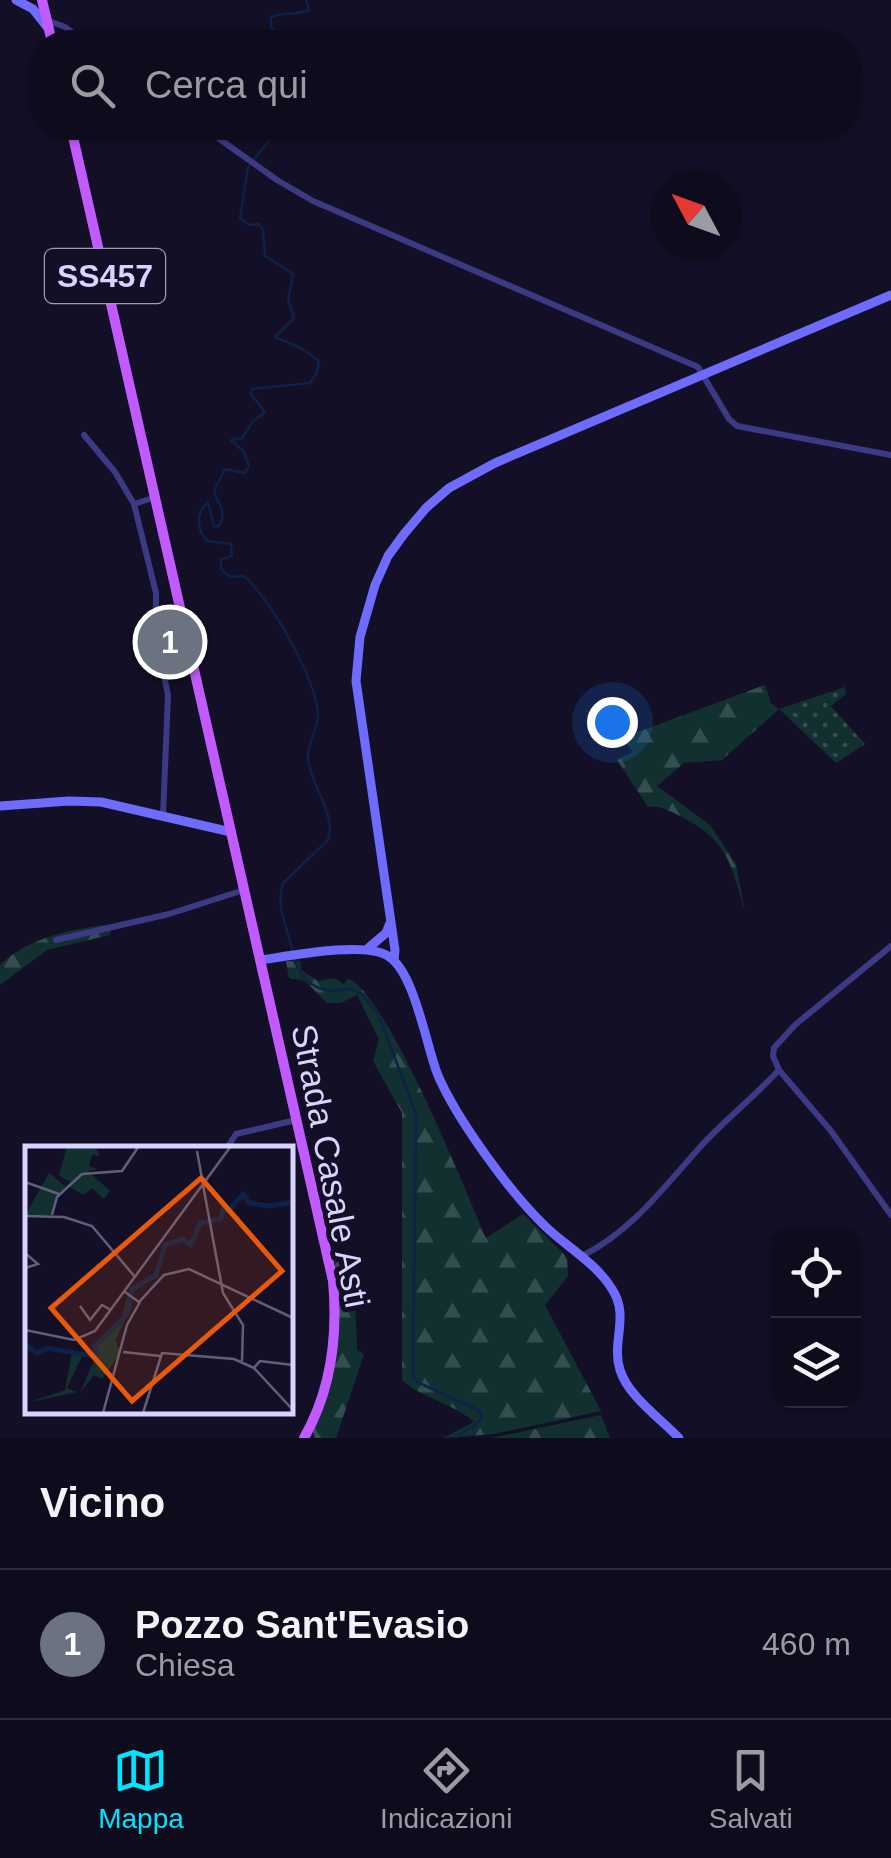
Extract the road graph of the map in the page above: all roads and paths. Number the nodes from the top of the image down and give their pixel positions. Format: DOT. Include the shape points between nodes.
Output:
graph roads {
  1 [pos="42,0"];
  2 [pos="23,1"];
  3 [pos="48,30"];
  4 [pos="49,30"];
  5 [pos="74,140"];
  6 [pos="221,140"];
  7 [pos="891,295"];
  8 [pos="704,374"];
  9 [pos="84,435"];
  10 [pos="891,455"];
  11 [pos="156,497"];
  12 [pos="134,504"];
  13 [pos="0,806"];
  14 [pos="163,816"];
  15 [pos="231,832"];
  16 [pos="244,890"];
  17 [pos="390,923"];
  18 [pos="56,940"];
  19 [pos="891,946"];
  20 [pos="366,950"];
  21 [pos="260,960"];
  22 [pos="394,960"];
  23 [pos="779,1070"];
  24 [pos="297,1120"];
  25 [pos="228,1146"];
  26 [pos="891,1215"];
  27 [pos="580,1257"];
  28 [pos="304,1438"];
  29 [pos="679,1438"];
  1 -- 4 [label="main road"];
  2 -- 3 [label="main road"];
  5 -- 11 [label="main road, SS457"];
  6 -- 8 [label="street" via="313,201"];
  7 -- 8 [label="main road"];
  8 -- 10 [label="street" via="737,426"];
  8 -- 17 [label="main road" via="449,488 388,556 365,613 356,681"];
  9 -- 12 [label="street"];
  11 -- 12 [label="street"];
  11 -- 15 [label="main road, SS457"];
  12 -- 14 [label="street" via="156,593 156,637 168,695"];
  13 -- 14 [label="main road" via="83,800"];
  14 -- 15 [label="main road"];
  15 -- 16 [label="main road, SS457"];
  16 -- 18 [label="street"];
  16 -- 21 [label="main road, SS457"];
  17 -- 20 [label="main road"];
  17 -- 22 [label="main road"];
  19 -- 23 [label="street" via="781,1040 772,1056"];
  20 -- 21 [label="main road"];
  20 -- 22 [label="main road"];
  21 -- 24 [label="main road, Strada Casale Asti / SS457"];
  22 -- 27 [label="main road" via="438,1074 468,1129 544,1226"];
  23 -- 26 [label="street"];
  23 -- 27 [label="street" via="634,1220"];
  24 -- 25 [label="street" via="236,1134"];
  24 -- 28 [label="main road, Strada Casale Asti / SS457" via="335,1308 330,1369"];
  27 -- 29 [label="main road" via="606,1280 621,1307 622,1375"];
}
